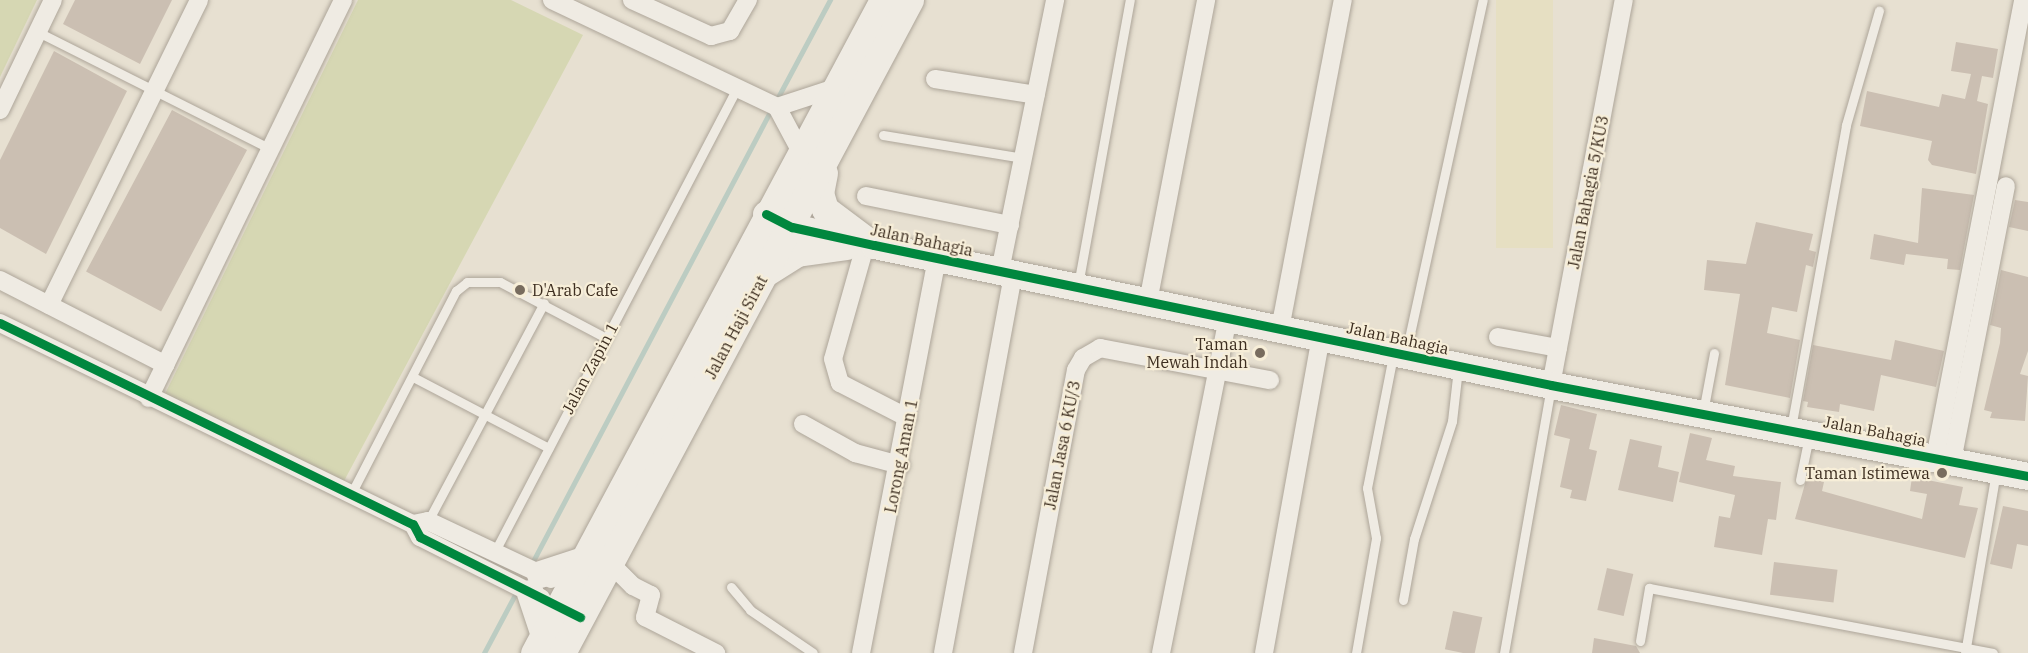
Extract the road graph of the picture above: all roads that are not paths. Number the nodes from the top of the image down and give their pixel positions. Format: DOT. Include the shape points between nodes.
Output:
graph roads {
  1 [pos="53,0"];
  2 [pos="199,0"];
  3 [pos="343,0"];
  4 [pos="552,0"];
  5 [pos="632,0"];
  6 [pos="748,0"];
  7 [pos="883,0"];
  8 [pos="910,0"];
  9 [pos="1055,0"];
  10 [pos="1130,0"];
  11 [pos="1206,0"];
  12 [pos="1343,0"];
  13 [pos="1483,0"];
  14 [pos="1624,0"];
  15 [pos="2023,0"];
  16 [pos="1878,11"];
  17 [pos="38,32"];
  18 [pos="935,79"];
  19 [pos="737,88"];
  20 [pos="835,88"];
  21 [pos="154,91"];
  22 [pos="1036,95"];
  23 [pos="777,107"];
  24 [pos="0,110"];
  25 [pos="883,135"];
  26 [pos="271,149"];
  27 [pos="801,152"];
  28 [pos="1023,158"];
  29 [pos="826,166"];
  30 [pos="2006,186"];
  31 [pos="866,196"];
  32 [pos="766,214"];
  33 [pos="1010,225"];
  34 [pos="792,226"];
  35 [pos="869,245"];
  36 [pos="937,258"];
  37 [pos="765,273"];
  38 [pos="1006,273"];
  39 [pos="0,280"];
  40 [pos="1078,287"];
  41 [pos="1148,302"];
  42 [pos="544,303"];
  43 [pos="49,305"];
  44 [pos="1228,318"];
  45 [pos="0,323"];
  46 [pos="1280,329"];
  47 [pos="1321,337"];
  48 [pos="1498,337"];
  49 [pos="606,338"];
  50 [pos="1558,348"];
  51 [pos="1400,353"];
  52 [pos="1714,353"];
  53 [pos="166,364"];
  54 [pos="1458,366"];
  55 [pos="1218,370"];
  56 [pos="413,377"];
  57 [pos="1270,380"];
  58 [pos="1551,385"];
  59 [pos="149,398"];
  60 [pos="484,414"];
  61 [pos="1702,414"];
  62 [pos="908,418"];
  63 [pos="803,424"];
  64 [pos="1800,432"];
  65 [pos="549,448"];
  66 [pos="1943,459"];
  67 [pos="900,465"];
  68 [pos="1996,469"];
  69 [pos="2028,476"];
  70 [pos="1800,480"];
  71 [pos="351,494"];
  72 [pos="420,527"];
  73 [pos="501,556"];
  74 [pos="596,561"];
  75 [pos="533,582"];
  76 [pos="731,587"];
  77 [pos="1403,600"];
  78 [pos="574,602"];
  79 [pos="1640,641"];
  80 [pos="547,647"];
  81 [pos="1965,652"];
  82 [pos="716,653"];
  83 [pos="813,653"];
  84 [pos="861,653"];
  85 [pos="943,653"];
  86 [pos="1023,653"];
  87 [pos="1161,653"];
  88 [pos="1264,653"];
  89 [pos="1356,653"];
  90 [pos="1504,653"];
  91 [pos="1993,653"];
  1 -- 17 [label="street"];
  2 -- 21 [label="street"];
  3 -- 26 [label="street"];
  4 -- 19 [label="street"];
  5 -- 6 [label="street" via="699,34 721,35 736,24"];
  7 -- 20 [label="main road, Jalan Haji Sirat"];
  8 -- 29 [label="main road, Jalan Haji Sirat"];
  9 -- 22 [label="street"];
  10 -- 40 [label="lane"];
  11 -- 41 [label="street"];
  12 -- 46 [label="street"];
  13 -- 51 [label="lane"];
  14 -- 50 [label="street, Jalan Bahagia 5/KU3"];
  15 -- 66 [label="street"];
  16 -- 64 [label="lane" via="1846,125"];
  17 -- 21 [label="lane"];
  17 -- 24 [label="street"];
  18 -- 22 [label="street"];
  19 -- 23 [label="street"];
  19 -- 49 [label="lane, Jalan Zapin 1"];
  20 -- 23 [label="street"];
  20 -- 27 [label="main road, Jalan Haji Sirat"];
  21 -- 26 [label="lane"];
  21 -- 43 [label="street"];
  22 -- 28 [label="street"];
  23 -- 27 [label="street"];
  25 -- 28 [label="lane"];
  26 -- 53 [label="street"];
  27 -- 32 [label="main road, Jalan Haji Sirat"];
  28 -- 33 [label="street"];
  29 -- 34 [label="main road, Jalan Haji Sirat"];
  29 -- 35 [label="main road" via="820,193 825,209"];
  30 -- 66 [label="street"];
  31 -- 33 [label="street"];
  32 -- 34 [label="main road, Jalan Bahagia"];
  32 -- 74 [label="main road, Jalan Haji Sirat"];
  33 -- 38 [label="street"];
  34 -- 35 [label="main road, Jalan Bahagia"];
  34 -- 37 [label="main road, Jalan Haji Sirat"];
  35 -- 36 [label="main road, Jalan Bahagia"];
  35 -- 37 [label="main road" via="818,247 798,253"];
  35 -- 62 [label="street" via="833,359 840,383"];
  36 -- 38 [label="main road, Jalan Bahagia"];
  36 -- 62 [label="street, Lorong Aman 1"];
  37 -- 74 [label="main road, Jalan Haji Sirat"];
  38 -- 40 [label="main road, Jalan Bahagia"];
  38 -- 85 [label="street"];
  39 -- 43 [label="street"];
  40 -- 41 [label="main road, Jalan Bahagia"];
  41 -- 44 [label="main road, Jalan Bahagia"];
  42 -- 49 [label="lane"];
  42 -- 56 [label="lane" via="500,282 467,282 456,291"];
  42 -- 60 [label="lane"];
  43 -- 53 [label="street"];
  44 -- 46 [label="main road, Jalan Bahagia"];
  44 -- 55 [label="street"];
  45 -- 59 [label="street"];
  46 -- 47 [label="main road, Jalan Bahagia"];
  47 -- 51 [label="main road, Jalan Bahagia"];
  47 -- 88 [label="street"];
  48 -- 50 [label="street"];
  49 -- 65 [label="lane, Jalan Zapin 1"];
  50 -- 58 [label="street, Jalan Bahagia 5/KU3"];
  51 -- 54 [label="main road, Jalan Bahagia"];
  51 -- 89 [label="lane" via="1367,488 1376,538"];
  52 -- 61 [label="lane"];
  53 -- 59 [label="street"];
  54 -- 58 [label="main road, Jalan Bahagia"];
  54 -- 77 [label="lane" via="1452,421 1414,538"];
  55 -- 57 [label="street, Jalan Jasa 6 KU/3"];
  55 -- 86 [label="street, Jalan Jasa 6 KU/3" via="1100,348 1083,358 1076,370"];
  55 -- 87 [label="street"];
  56 -- 60 [label="lane"];
  56 -- 71 [label="lane"];
  58 -- 61 [label="main road, Jalan Bahagia"];
  58 -- 90 [label="lane"];
  59 -- 71 [label="street"];
  60 -- 65 [label="lane"];
  60 -- 72 [label="lane"];
  61 -- 64 [label="main road, Jalan Bahagia"];
  62 -- 67 [label="street, Lorong Aman 1"];
  63 -- 67 [label="street" via="855,453"];
  64 -- 66 [label="main road, Jalan Bahagia"];
  64 -- 70 [label="lane"];
  65 -- 73 [label="lane, Jalan Zapin 1"];
  66 -- 68 [label="main road, Jalan Bahagia"];
  67 -- 84 [label="street, Lorong Aman 1"];
  68 -- 69 [label="main road, Jalan Bahagia"];
  68 -- 81 [label="lane"];
  71 -- 72 [label="street"];
  72 -- 73 [label="street"];
  72 -- 75 [label="street" via="499,577"];
  73 -- 75 [label="street"];
  74 -- 75 [label="main road"];
  74 -- 78 [label="main road, Jalan Haji Sirat"];
  74 -- 82 [label="street" via="651,595 645,617"];
  75 -- 78 [label="street"];
  75 -- 80 [label="main road"];
  76 -- 83 [label="lane" via="750,610"];
  78 -- 80 [label="main road, Jalan Haji Sirat"];
  79 -- 81 [label="lane" via="1649,588"];
  81 -- 91 [label="lane"];
}
